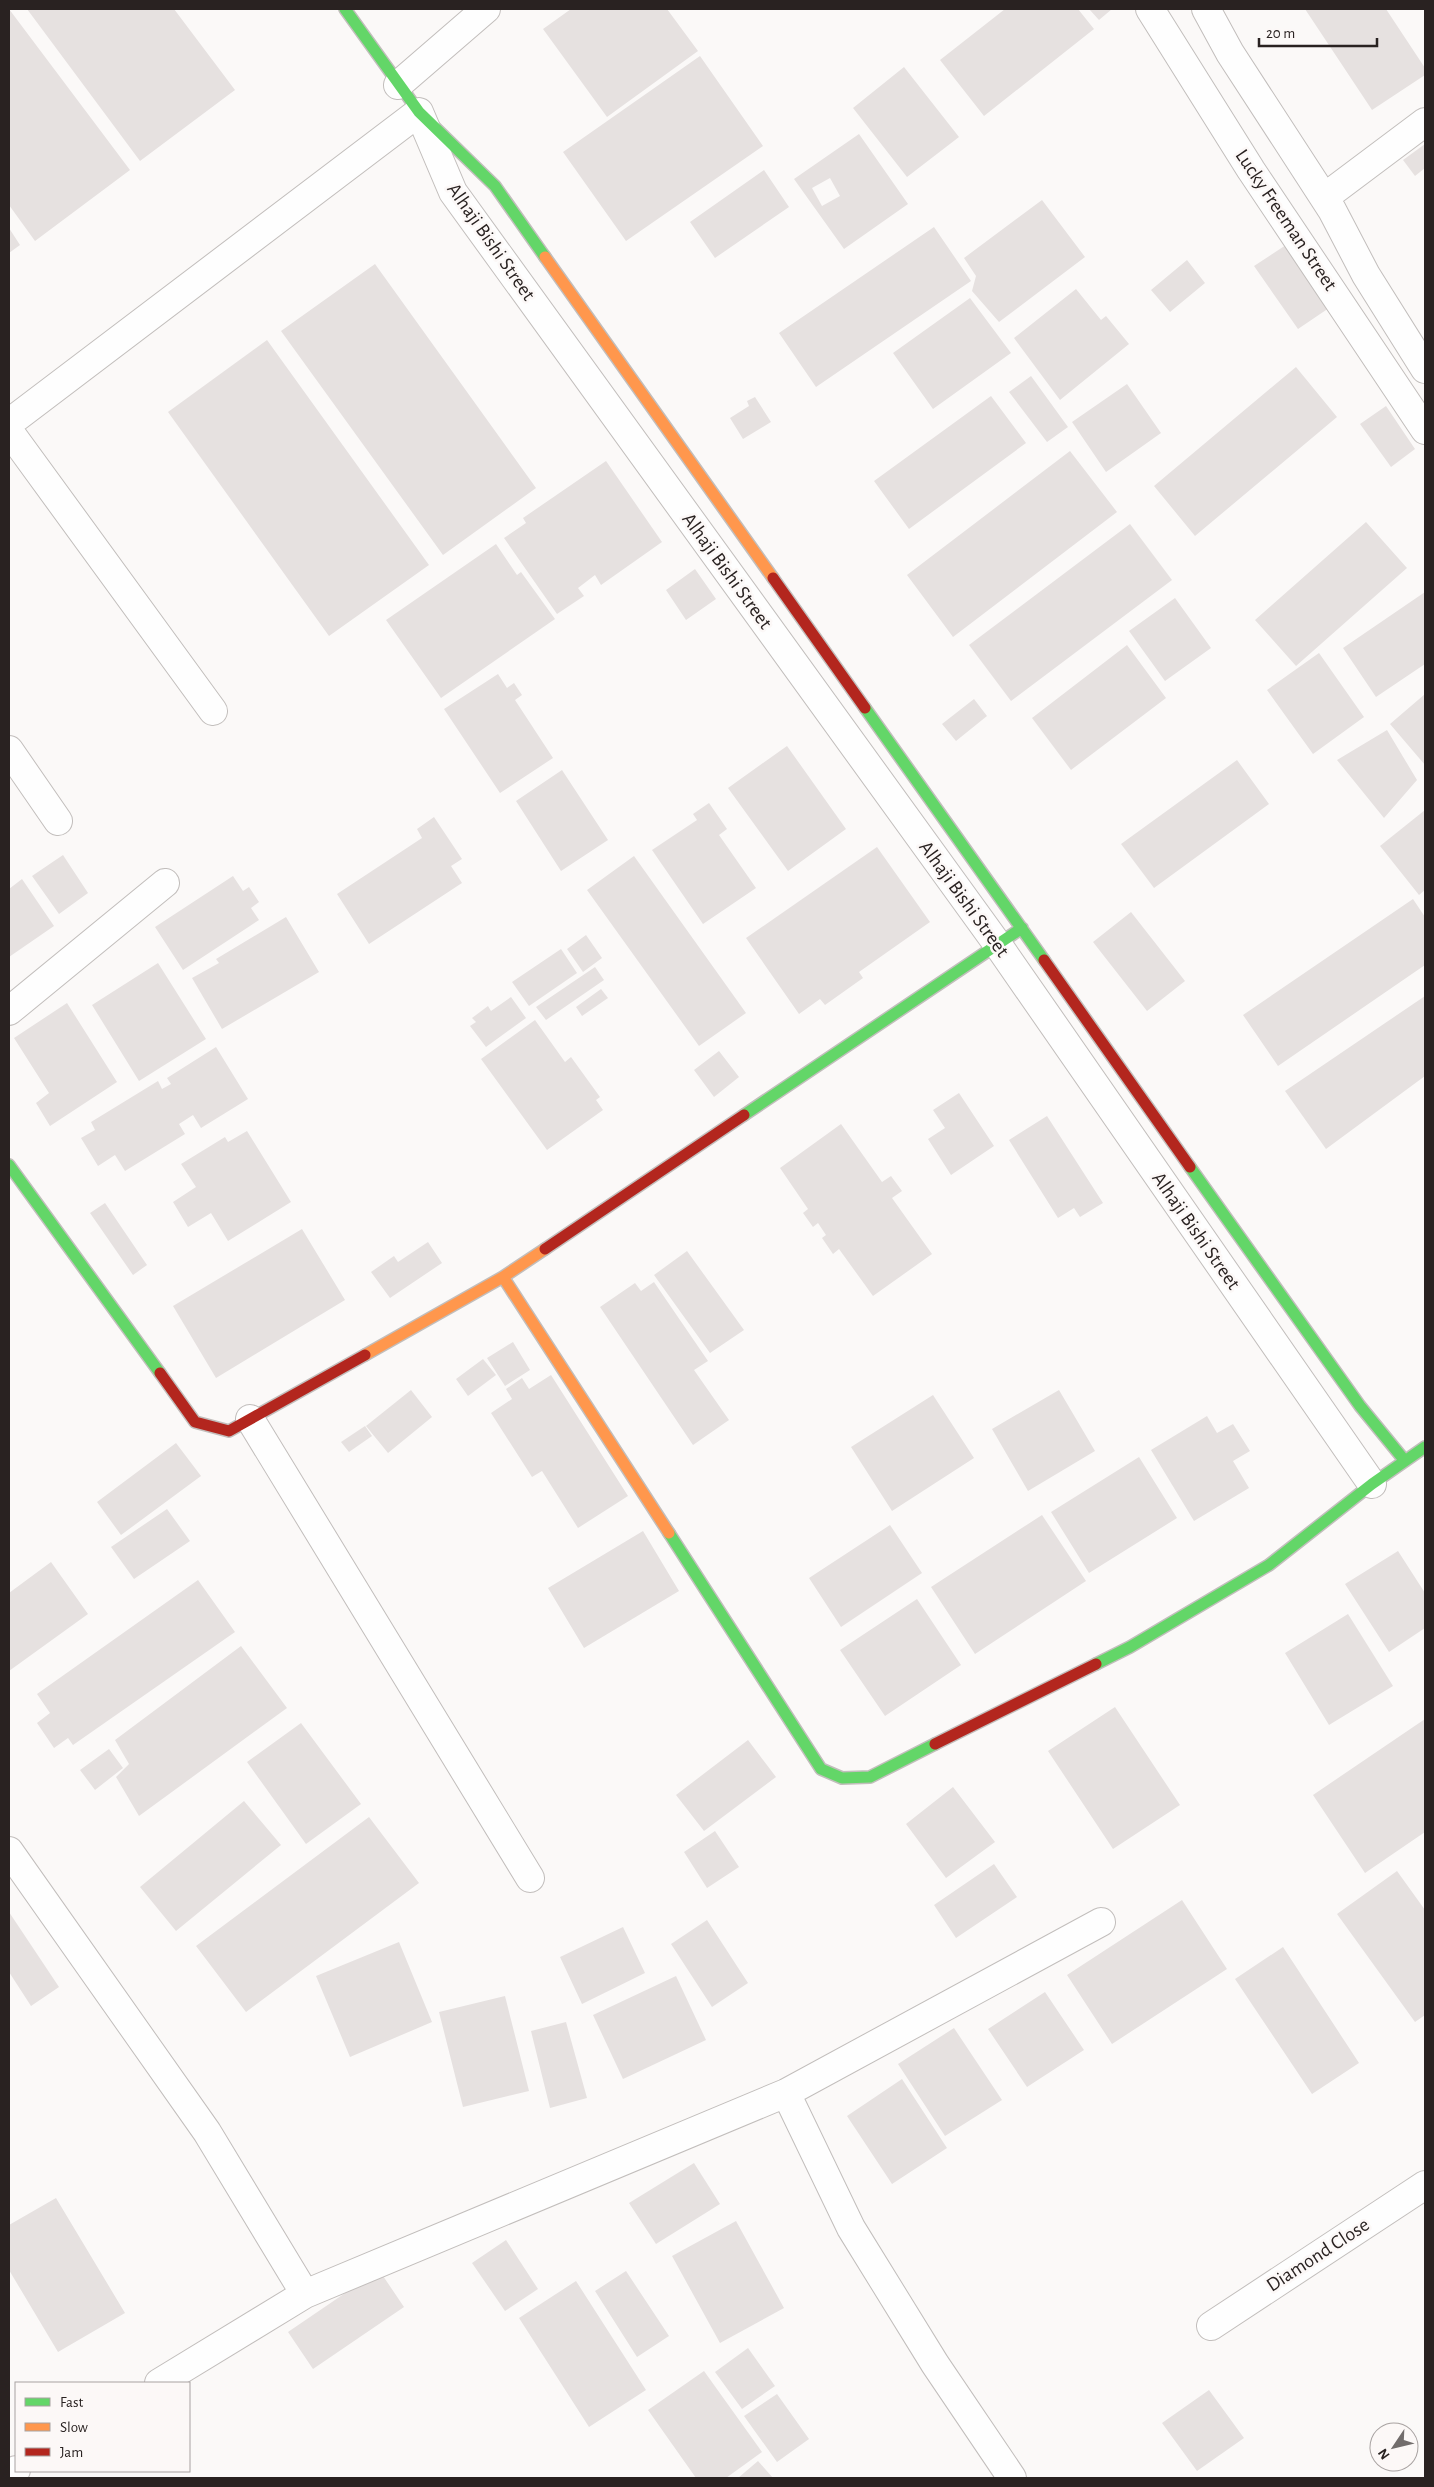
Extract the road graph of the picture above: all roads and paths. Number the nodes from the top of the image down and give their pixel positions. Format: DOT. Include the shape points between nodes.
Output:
graph roads {
  1 [pos="345,9"];
  2 [pos="486,9"];
  3 [pos="1150,9"];
  4 [pos="1206,9"];
  5 [pos="398,85"];
  6 [pos="419,112"];
  7 [pos="1425,122"];
  8 [pos="1325,198"];
  9 [pos="1425,369"];
  10 [pos="9,423"];
  11 [pos="1425,430"];
  12 [pos="9,431"];
  13 [pos="214,711"];
  14 [pos="9,750"];
  15 [pos="58,821"];
  16 [pos="165,883"];
  17 [pos="1022,928"];
  18 [pos="998,945"];
  19 [pos="9,1011"];
  20 [pos="9,1165"];
  21 [pos="503,1277"];
  22 [pos="250,1419"];
  23 [pos="1425,1448"];
  24 [pos="1405,1461"];
  25 [pos="1372,1484"];
  26 [pos="9,1851"];
  27 [pos="530,1878"];
  28 [pos="1101,1922"];
  29 [pos="786,2093"];
  30 [pos="1425,2185"];
  31 [pos="305,2294"];
  32 [pos="1211,2326"];
  33 [pos="161,2382"];
  34 [pos="1012,2478"];
  1 -- 5 [label="street"];
  2 -- 5 [label="street"];
  3 -- 11 [label="street, Lucky Freeman Street" via="1251,170"];
  4 -- 8 [label="street, Lucky Freeman Street" via="1230,53"];
  5 -- 6 [label="street"];
  6 -- 10 [label="street"];
  6 -- 17 [label="street, Alhaji Bishi Street" via="495,186"];
  6 -- 18 [label="street, Alhaji Bishi Street" via="453,192"];
  7 -- 8 [label="street"];
  8 -- 9 [label="street, Lucky Freeman Street" via="1366,276"];
  12 -- 13 [label="street"];
  14 -- 15 [label="street"];
  16 -- 19 [label="street"];
  17 -- 18 [label="street"];
  17 -- 24 [label="street, Alhaji Bishi Street" via="1360,1406"];
  18 -- 21 [label="street"];
  18 -- 25 [label="street, Alhaji Bishi Street"];
  20 -- 22 [label="street" via="195,1422 229,1431"];
  21 -- 22 [label="street"];
  21 -- 25 [label="street" via="821,1769 842,1778 870,1777 1130,1647 1269,1565"];
  22 -- 27 [label="street"];
  23 -- 24 [label="street"];
  24 -- 25 [label="street"];
  26 -- 31 [label="street" via="207,2132"];
  28 -- 29 [label="street"];
  29 -- 31 [label="street"];
  29 -- 34 [label="street" via="851,2228 935,2364"];
  30 -- 32 [label="street, Diamond Close"];
  31 -- 33 [label="street"];
}
